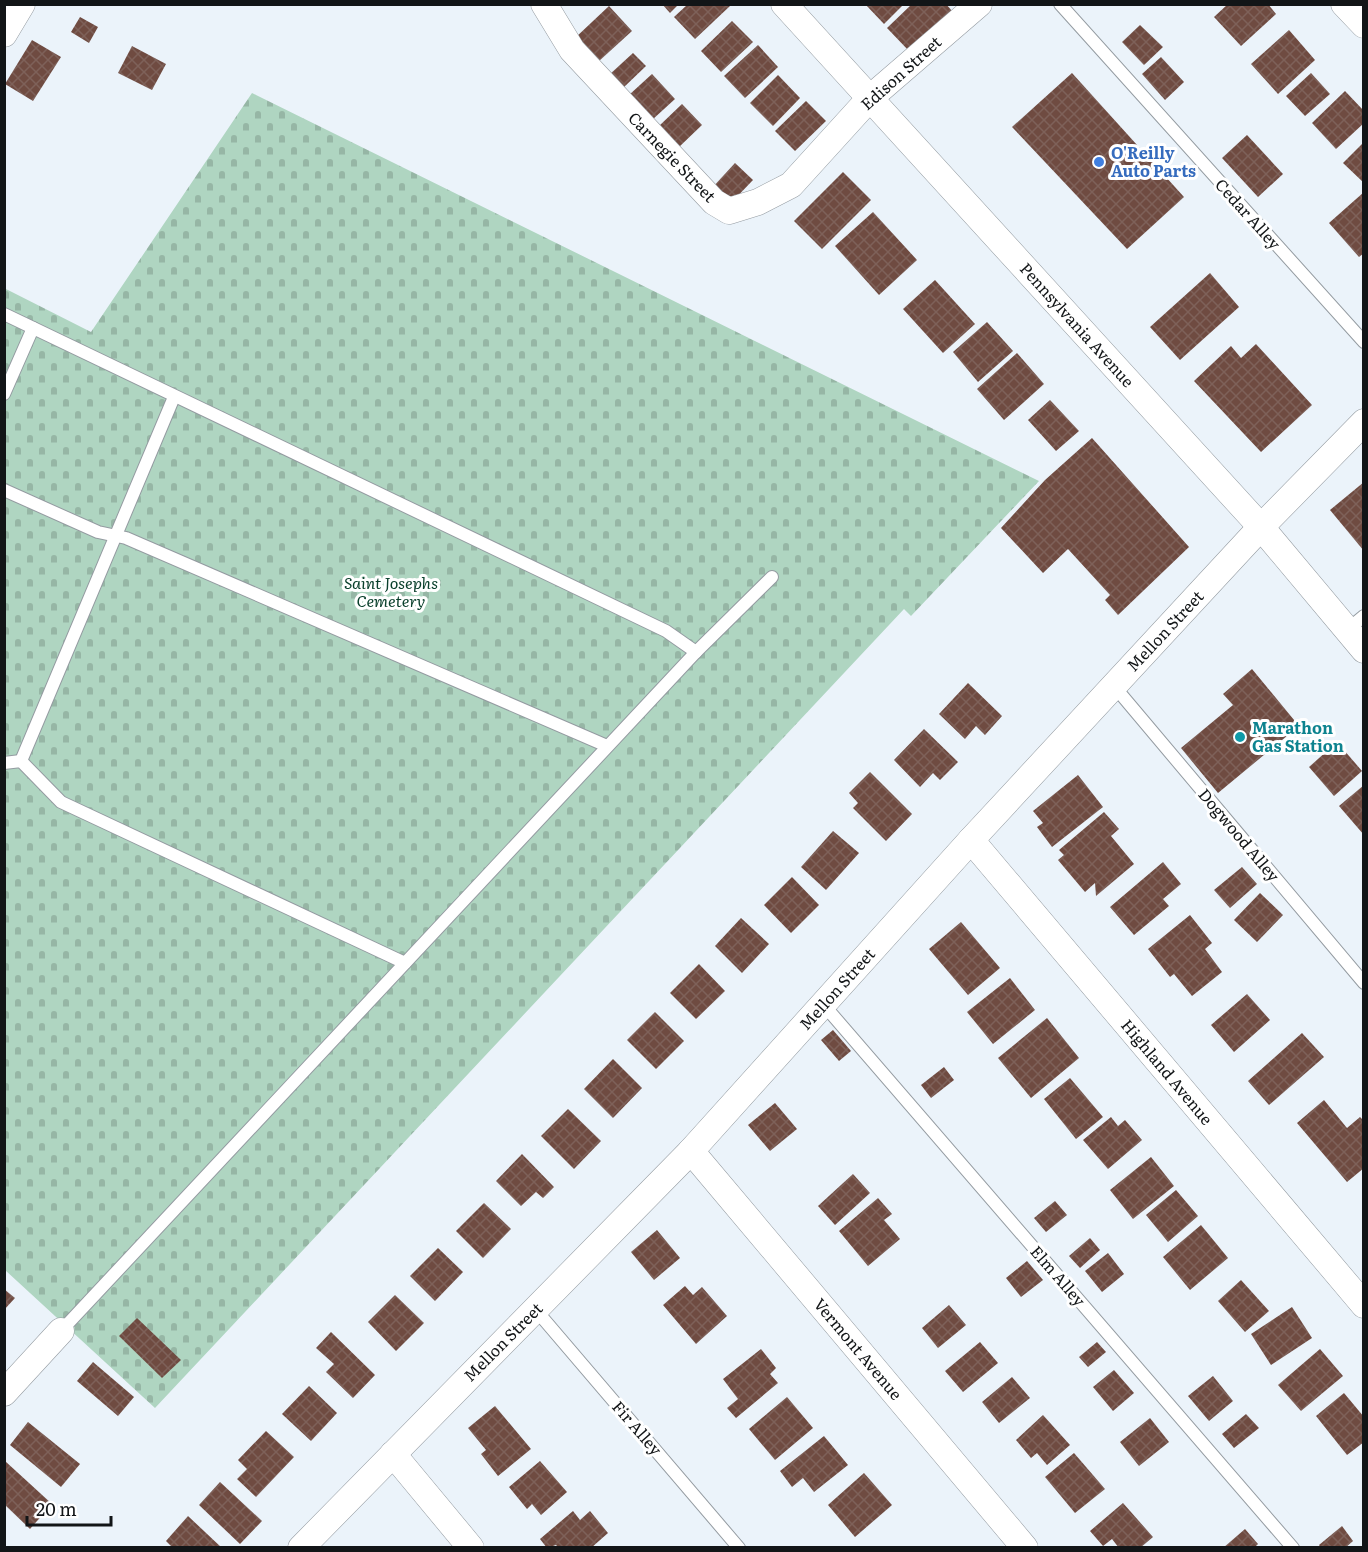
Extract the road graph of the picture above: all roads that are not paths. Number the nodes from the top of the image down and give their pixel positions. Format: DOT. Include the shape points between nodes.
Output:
graph roads {
  1 [pos="22,4"];
  2 [pos="544,4"];
  3 [pos="784,4"];
  4 [pos="979,4"];
  5 [pos="1060,4"];
  6 [pos="1344,4"];
  7 [pos="1364,25"];
  8 [pos="4,34"];
  9 [pos="870,98"];
  10 [pos="828,147"];
  11 [pos="4,314"];
  12 [pos="33,328"];
  13 [pos="1364,342"];
  14 [pos="4,394"];
  15 [pos="174,396"];
  16 [pos="1364,422"];
  17 [pos="4,490"];
  18 [pos="1262,527"];
  19 [pos="116,536"];
  20 [pos="772,577"];
  21 [pos="1355,623"];
  22 [pos="1364,650"];
  23 [pos="696,652"];
  24 [pos="1114,686"];
  25 [pos="608,746"];
  26 [pos="21,761"];
  27 [pos="4,763"];
  28 [pos="970,840"];
  29 [pos="405,963"];
  30 [pos="1364,983"];
  31 [pos="823,1004"];
  32 [pos="691,1151"];
  33 [pos="1364,1305"];
  34 [pos="535,1309"];
  35 [pos="61,1331"];
  36 [pos="4,1393"];
  37 [pos="393,1454"];
  38 [pos="301,1548"];
  39 [pos="471,1548"];
  40 [pos="739,1548"];
  41 [pos="1025,1548"];
  42 [pos="1293,1548"];
  1 -- 8 [label="street"];
  2 -- 10 [label="street, Carnegie Street" via="572,50 714,202 729,211 791,185"];
  3 -- 9 [label="street, Pennsylvania Avenue"];
  4 -- 9 [label="street, Edison Street"];
  5 -- 13 [label="lane, Cedar Alley"];
  6 -- 7 [label="street"];
  9 -- 10 [label="street, Edison Street"];
  9 -- 18 [label="street, Pennsylvania Avenue"];
  11 -- 12 [label="lane"];
  12 -- 14 [label="lane"];
  12 -- 15 [label="lane"];
  15 -- 19 [label="lane"];
  15 -- 23 [label="lane" via="666,631"];
  16 -- 18 [label="street, Mellon Street"];
  17 -- 19 [label="lane" via="98,532"];
  18 -- 21 [label="street, Pennsylvania Avenue"];
  18 -- 24 [label="street, Mellon Street"];
  19 -- 25 [label="lane"];
  19 -- 26 [label="lane"];
  20 -- 23 [label="lane"];
  21 -- 22 [label="street, Pennsylvania Avenue"];
  23 -- 25 [label="lane"];
  24 -- 28 [label="street, Mellon Street"];
  24 -- 30 [label="lane, Dogwood Alley"];
  25 -- 29 [label="lane"];
  26 -- 27 [label="lane"];
  26 -- 29 [label="lane" via="61,802"];
  28 -- 31 [label="street, Mellon Street"];
  28 -- 33 [label="street, Highland Avenue"];
  29 -- 35 [label="lane"];
  31 -- 32 [label="street, Mellon Street"];
  31 -- 42 [label="lane, Elm Alley"];
  32 -- 34 [label="street, Mellon Street"];
  32 -- 41 [label="street, Vermont Avenue"];
  34 -- 37 [label="street, Mellon Street"];
  34 -- 40 [label="lane, Fir Alley"];
  35 -- 36 [label="street"];
  37 -- 38 [label="street, Mellon Street"];
  37 -- 39 [label="street"];
}
